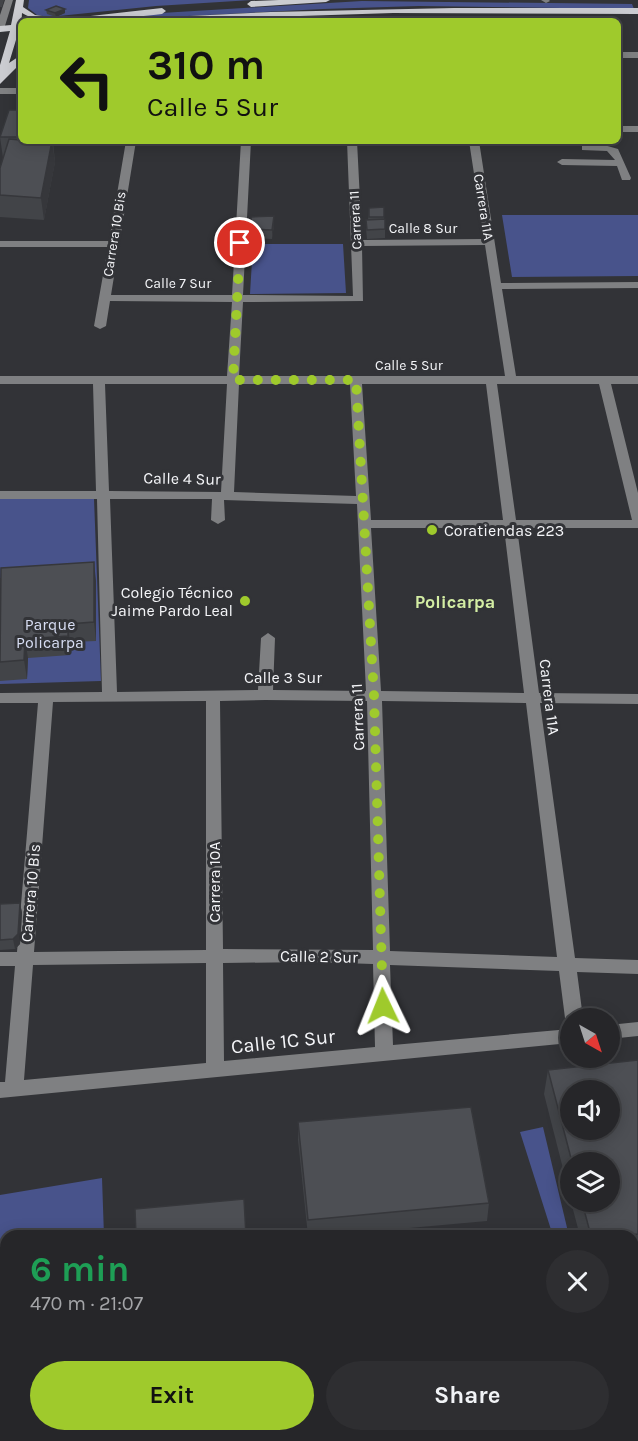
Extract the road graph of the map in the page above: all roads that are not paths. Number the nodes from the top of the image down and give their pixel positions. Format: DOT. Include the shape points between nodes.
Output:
graph roads {
  1 [pos="9,0"];
  2 [pos="326,0"];
  3 [pos="507,0"];
  4 [pos="545,0"];
  5 [pos="258,2"];
  6 [pos="638,2"];
  7 [pos="19,4"];
  8 [pos="242,5"];
  9 [pos="227,6"];
  10 [pos="638,12"];
  11 [pos="41,18"];
  12 [pos="97,18"];
  13 [pos="253,18"];
  14 [pos="18,27"];
  15 [pos="0,29"];
  16 [pos="17,37"];
  17 [pos="0,39"];
  18 [pos="621,55"];
  19 [pos="638,55"];
  20 [pos="18,61"];
  21 [pos="1,77"];
  22 [pos="0,91"];
  23 [pos="18,91"];
  24 [pos="621,129"];
  25 [pos="638,129"];
  26 [pos="129,144"];
  27 [pos="246,144"];
  28 [pos="352,144"];
  29 [pos="474,144"];
  30 [pos="584,144"];
  31 [pos="562,162"];
  32 [pos="621,163"];
  33 [pos="589,167"];
  34 [pos="626,178"];
  35 [pos="490,242"];
  36 [pos="356,243"];
  37 [pos="0,244"];
  38 [pos="112,244"];
  39 [pos="638,285"];
  40 [pos="496,286"];
  41 [pos="104,298"];
  42 [pos="237,298"];
  43 [pos="359,299"];
  44 [pos="100,326"];
  45 [pos="0,380"];
  46 [pos="99,380"];
  47 [pos="233,380"];
  48 [pos="356,380"];
  49 [pos="491,380"];
  50 [pos="511,380"];
  51 [pos="604,380"];
  52 [pos="638,380"];
  53 [pos="0,495"];
  54 [pos="103,495"];
  55 [pos="222,495"];
  56 [pos="364,500"];
  57 [pos="638,519"];
  58 [pos="218,520"];
  59 [pos="365,524"];
  60 [pos="510,524"];
  61 [pos="638,524"];
  62 [pos="268,638"];
  63 [pos="213,695"];
  64 [pos="265,695"];
  65 [pos="110,696"];
  66 [pos="374,696"];
  67 [pos="46,697"];
  68 [pos="0,698"];
  69 [pos="532,698"];
  70 [pos="638,699"];
  71 [pos="214,956"];
  72 [pos="25,957"];
  73 [pos="382,958"];
  74 [pos="0,959"];
  75 [pos="567,964"];
  76 [pos="638,967"];
  77 [pos="573,1008"];
  78 [pos="638,1029"];
  79 [pos="620,1031"];
  80 [pos="560,1037"];
  81 [pos="384,1053"];
  82 [pos="215,1070"];
  83 [pos="7,1090"];
  1 -- 15 [label="street"];
  2 -- 5 [label="main road"];
  3 -- 4 [label="main road"];
  4 -- 6 [label="main road"];
  5 -- 8 [label="main road"];
  7 -- 11 [label="main road" via="24,14"];
  9 -- 12 [label="main road"];
  10 -- 13 [label="main road" via="420,9"];
  14 -- 15 [label="main road"];
  14 -- 16 [label="main road"];
  16 -- 17 [label="main road"];
  16 -- 21 [label="main road"];
  18 -- 19 [label="street"];
  20 -- 21 [label="main road"];
  22 -- 23 [label="street"];
  24 -- 25 [label="street"];
  26 -- 38 [label="street, Carrera 10 Bis"];
  27 -- 42 [label="street"];
  28 -- 36 [label="street, Carrera 11"];
  29 -- 35 [label="street, Carrera 11A"];
  30 -- 32 [label="street" via="612,148"];
  30 -- 33 [label="street"];
  31 -- 33 [label="street"];
  32 -- 33 [label="street"];
  32 -- 34 [label="street"];
  35 -- 36 [label="street, Calle 8 Sur"];
  35 -- 40 [label="street, Carrera 11A"];
  36 -- 43 [label="street, Carrera 11"];
  37 -- 38 [label="street"];
  38 -- 41 [label="street, Carrera 10 Bis"];
  39 -- 40 [label="street"];
  40 -- 50 [label="street, Carrera 11A"];
  41 -- 42 [label="street, Calle 7 Sur"];
  41 -- 44 [label="street, Carrera 10 Bis"];
  42 -- 43 [label="street, Calle 7 Sur"];
  42 -- 47 [label="street"];
  45 -- 46 [label="street, Calle 5 Sur"];
  46 -- 47 [label="street, Calle 5 Sur"];
  46 -- 54 [label="street"];
  47 -- 48 [label="street, Calle 5 Sur"];
  47 -- 55 [label="street"];
  48 -- 49 [label="street, Calle 5 Sur"];
  48 -- 56 [label="street, Carrera 11"];
  49 -- 50 [label="street, Calle 5 Sur"];
  49 -- 60 [label="street, Carrera 11A"];
  50 -- 51 [label="street, Calle 5 Sur"];
  51 -- 52 [label="street, Calle 5 Sur"];
  51 -- 57 [label="street"];
  53 -- 54 [label="street, Calle 4 Sur"];
  54 -- 55 [label="street, Calle 4 Sur"];
  54 -- 65 [label="street"];
  55 -- 56 [label="street, Calle 4 Sur"];
  55 -- 58 [label="street"];
  56 -- 59 [label="street, Carrera 11"];
  59 -- 60 [label="street"];
  59 -- 66 [label="street, Carrera 11"];
  60 -- 61 [label="street"];
  60 -- 69 [label="street, Carrera 11A"];
  62 -- 64 [label="street"];
  63 -- 64 [label="street, Calle 3 Sur"];
  63 -- 65 [label="street, Calle 3 Sur"];
  63 -- 71 [label="street, Carrera 10A"];
  64 -- 66 [label="street, Calle 3 Sur"];
  65 -- 67 [label="street, Calle 3 Sur"];
  66 -- 69 [label="street, Calle 3 Sur"];
  66 -- 73 [label="street, Carrera 11"];
  67 -- 68 [label="street, Calle 3 Sur"];
  67 -- 72 [label="street, Carrera 10 Bis"];
  69 -- 70 [label="street, Calle 3 Sur"];
  69 -- 75 [label="street, Carrera 11A"];
  71 -- 72 [label="street, Calle 2 Sur"];
  71 -- 73 [label="street, Calle 2 Sur"];
  71 -- 82 [label="street, Carrera 10A"];
  72 -- 74 [label="street, Calle 2 Sur"];
  72 -- 83 [label="street, Carrera 10 Bis"];
  73 -- 75 [label="street, Calle 2 Sur"];
  73 -- 81 [label="street, Carrera 11"];
  75 -- 76 [label="street, Calle 2 Sur"];
  75 -- 77 [label="street, Carrera 11A"];
  78 -- 79 [label="street"];
  80 -- 81 [label="street, Calle 1C Sur"];
  81 -- 82 [label="street, Calle 1C Sur"];
  82 -- 83 [label="street, Calle 1C Sur"];
}
